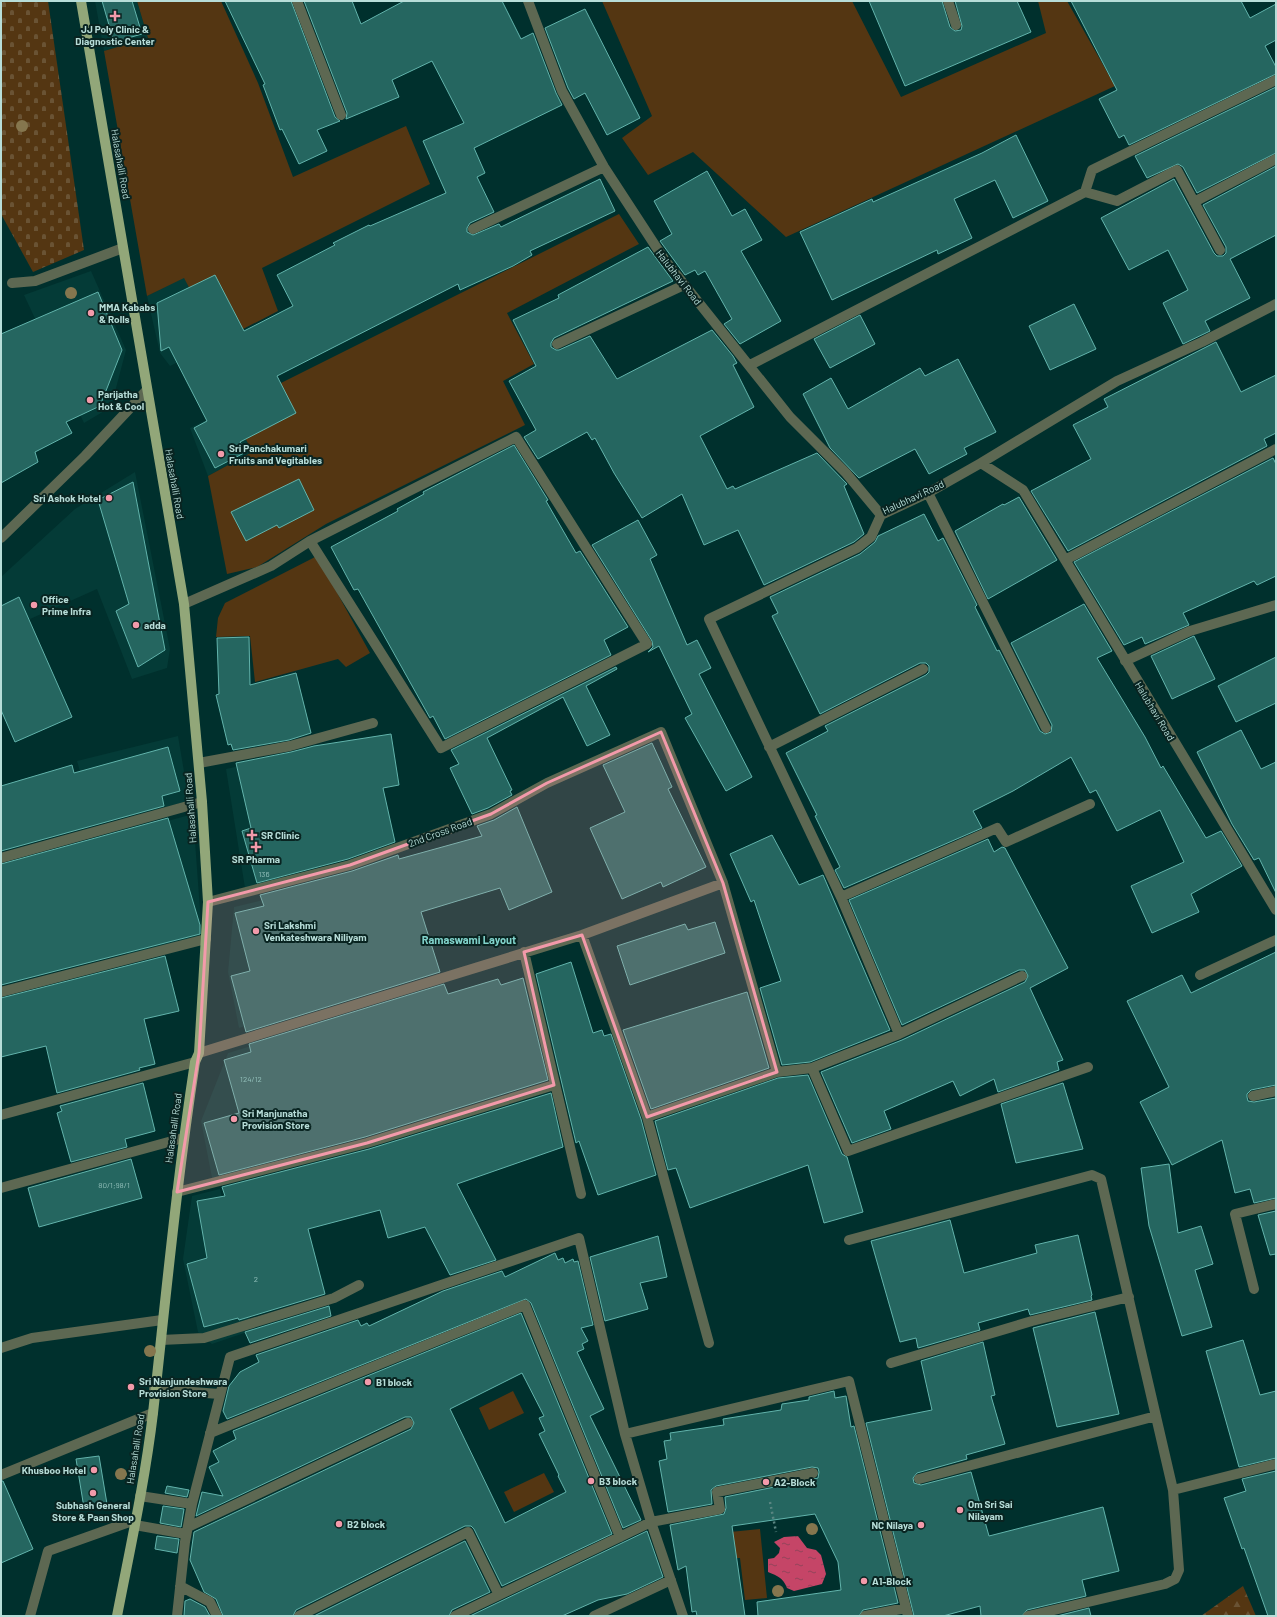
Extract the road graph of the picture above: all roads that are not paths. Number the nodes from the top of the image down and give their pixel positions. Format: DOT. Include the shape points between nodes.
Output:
graph roads {
  1 [pos="81,1"];
  2 [pos="297,1"];
  3 [pos="528,1"];
  4 [pos="948,1"];
  5 [pos="956,25"];
  6 [pos="1276,80"];
  7 [pos="341,115"];
  8 [pos="1276,159"];
  9 [pos="604,167"];
  10 [pos="1085,192"];
  11 [pos="1194,202"];
  12 [pos="473,230"];
  13 [pos="122,248"];
  14 [pos="1220,250"];
  15 [pos="12,283"];
  16 [pos="684,285"];
  17 [pos="1276,304"];
  18 [pos="557,344"];
  19 [pos="750,365"];
  20 [pos="147,390"];
  21 [pos="1276,449"];
  22 [pos="981,463"];
  23 [pos="928,493"];
  24 [pos="881,515"];
  25 [pos="1,538"];
  26 [pos="310,541"];
  27 [pos="1066,560"];
  28 [pos="184,604"];
  29 [pos="1276,605"];
  30 [pos="1125,661"];
  31 [pos="923,669"];
  32 [pos="373,723"];
  33 [pos="1046,728"];
  34 [pos="769,746"];
  35 [pos="199,763"];
  36 [pos="202,802"];
  37 [pos="1090,804"];
  38 [pos="1,858"];
  39 [pos="722,883"];
  40 [pos="841,897"];
  41 [pos="208,902"];
  42 [pos="1276,910"];
  43 [pos="582,935"];
  44 [pos="206,939"];
  45 [pos="1276,940"];
  46 [pos="524,952"];
  47 [pos="1200,975"];
  48 [pos="1022,976"];
  49 [pos="1,992"];
  50 [pos="899,1034"];
  51 [pos="197,1057"];
  52 [pos="1088,1067"];
  53 [pos="812,1068"];
  54 [pos="777,1072"];
  55 [pos="554,1085"];
  56 [pos="1276,1091"];
  57 [pos="1253,1096"];
  58 [pos="1,1115"];
  59 [pos="647,1117"];
  60 [pos="183,1138"];
  61 [pos="1,1188"];
  62 [pos="177,1192"];
  63 [pos="581,1194"];
  64 [pos="1276,1204"];
  65 [pos="849,1240"];
  66 [pos="359,1285"];
  67 [pos="1254,1289"];
  68 [pos="1129,1297"];
  69 [pos="162,1320"];
  70 [pos="161,1340"];
  71 [pos="709,1343"];
  72 [pos="1,1348"];
  73 [pos="891,1363"];
  74 [pos="154,1389"];
  75 [pos="219,1394"];
  76 [pos="153,1413"];
  77 [pos="1156,1416"];
  78 [pos="408,1423"];
  79 [pos="210,1433"];
  80 [pos="625,1434"];
  81 [pos="1276,1464"];
  82 [pos="813,1473"];
  83 [pos="1,1475"];
  84 [pos="919,1479"];
  85 [pos="1173,1490"];
  86 [pos="140,1496"];
  87 [pos="192,1504"];
  88 [pos="135,1522"];
  89 [pos="651,1522"];
  90 [pos="187,1531"];
  91 [pos="620,1537"];
  92 [pos="671,1580"];
  93 [pos="180,1586"];
  94 [pos="499,1595"];
  95 [pos="907,1612"];
  96 [pos="30,1616"];
  97 [pos="117,1616"];
  98 [pos="177,1616"];
  99 [pos="217,1616"];
  100 [pos="299,1616"];
  101 [pos="455,1616"];
  102 [pos="594,1616"];
  103 [pos="683,1616"];
  104 [pos="864,1616"];
  105 [pos="1028,1616"];
  1 -- 13 [label="main road, Halasahalli Road"];
  2 -- 7 [label="street"];
  3 -- 9 [label="street, Halubhavi Road" via="562,91"];
  4 -- 5 [label="street"];
  6 -- 10 [label="street" via="1092,170"];
  8 -- 11 [label="street"];
  9 -- 12 [label="street"];
  9 -- 16 [label="street, Halubhavi Road" via="664,260"];
  10 -- 11 [label="street" via="1117,201 1177,170"];
  10 -- 19 [label="street"];
  11 -- 14 [label="street"];
  13 -- 15 [label="street" via="35,281"];
  13 -- 20 [label="main road, Halasahalli Road"];
  16 -- 18 [label="street"];
  16 -- 19 [label="street, Halubhavi Road"];
  17 -- 22 [label="street" via="1117,381"];
  19 -- 24 [label="street, Halubhavi Road" via="790,417 846,473"];
  20 -- 25 [label="street" via="85,456"];
  20 -- 28 [label="main road, Halasahalli Road"];
  21 -- 27 [label="street"];
  22 -- 23 [label="street, Halubhavi Road"];
  22 -- 27 [label="street, Halubhavi Road" via="1023,490"];
  23 -- 24 [label="street, Halubhavi Road"];
  23 -- 33 [label="street"];
  24 -- 34 [label="street" via="871,537 857,548 709,618"];
  26 -- 26 [label="street" via="516,437 647,644 441,748"];
  26 -- 28 [label="street" via="271,566"];
  27 -- 30 [label="street, Halubhavi Road"];
  28 -- 35 [label="main road, Halasahalli Road"];
  29 -- 30 [label="street" via="1190,631"];
  30 -- 42 [label="street, Halubhavi Road"];
  31 -- 34 [label="street"];
  32 -- 35 [label="street" via="290,746"];
  34 -- 40 [label="street"];
  35 -- 36 [label="main road, Halasahalli Road"];
  36 -- 38 [label="street"];
  36 -- 41 [label="main road, Halasahalli Road"];
  37 -- 40 [label="street" via="1006,842 997,828"];
  39 -- 41 [label="street, 2nd Cross Road" via="661,732 547,783 491,814 350,865"];
  39 -- 43 [label="street"];
  39 -- 54 [label="street"];
  40 -- 50 [label="street"];
  41 -- 44 [label="main road, Halasahalli Road"];
  43 -- 46 [label="street"];
  43 -- 59 [label="street"];
  44 -- 49 [label="street"];
  44 -- 51 [label="main road, Halasahalli Road"];
  45 -- 47 [label="street"];
  46 -- 51 [label="street"];
  46 -- 55 [label="street"];
  48 -- 50 [label="street"];
  50 -- 53 [label="street"];
  51 -- 58 [label="street"];
  51 -- 60 [label="main road, Halasahalli Road"];
  52 -- 53 [label="street" via="848,1151"];
  53 -- 54 [label="street"];
  54 -- 59 [label="street"];
  55 -- 62 [label="street" via="367,1143"];
  55 -- 63 [label="street"];
  56 -- 57 [label="street"];
  59 -- 71 [label="street"];
  60 -- 61 [label="street"];
  60 -- 62 [label="main road, Halasahalli Road"];
  62 -- 69 [label="main road, Halasahalli Road"];
  64 -- 67 [label="street" via="1235,1214"];
  65 -- 68 [label="street" via="1092,1175 1101,1179 1104,1187"];
  66 -- 70 [label="street" via="334,1298 204,1338"];
  68 -- 73 [label="street" via="1032,1321"];
  68 -- 77 [label="street"];
  69 -- 70 [label="main road, Halasahalli Road"];
  69 -- 72 [label="street" via="32,1338"];
  70 -- 74 [label="main road, Halasahalli Road"];
  74 -- 75 [label="street"];
  74 -- 76 [label="main road, Halasahalli Road"];
  75 -- 79 [label="street"];
  75 -- 80 [label="street" via="230,1357 579,1238"];
  76 -- 83 [label="street"];
  76 -- 86 [label="main road, Halasahalli Road"];
  77 -- 84 [label="street"];
  77 -- 85 [label="street"];
  78 -- 90 [label="street"];
  79 -- 87 [label="street"];
  79 -- 91 [label="street" via="525,1305"];
  80 -- 89 [label="street"];
  80 -- 95 [label="street" via="849,1381"];
  81 -- 85 [label="street"];
  82 -- 89 [label="street" via="717,1492 720,1509"];
  85 -- 105 [label="street" via="1179,1570 1175,1579 1165,1584"];
  86 -- 87 [label="street"];
  86 -- 88 [label="main road, Halasahalli Road"];
  87 -- 90 [label="street"];
  88 -- 90 [label="street"];
  88 -- 96 [label="street" via="48,1551"];
  88 -- 97 [label="main road, Halasahalli Road"];
  89 -- 91 [label="street"];
  89 -- 92 [label="street"];
  90 -- 93 [label="street"];
  91 -- 94 [label="street"];
  92 -- 102 [label="street"];
  92 -- 103 [label="street"];
  93 -- 98 [label="street"];
  93 -- 99 [label="street" via="210,1602"];
  94 -- 100 [label="street" via="468,1532"];
  94 -- 101 [label="street"];
  95 -- 104 [label="street"];
}
